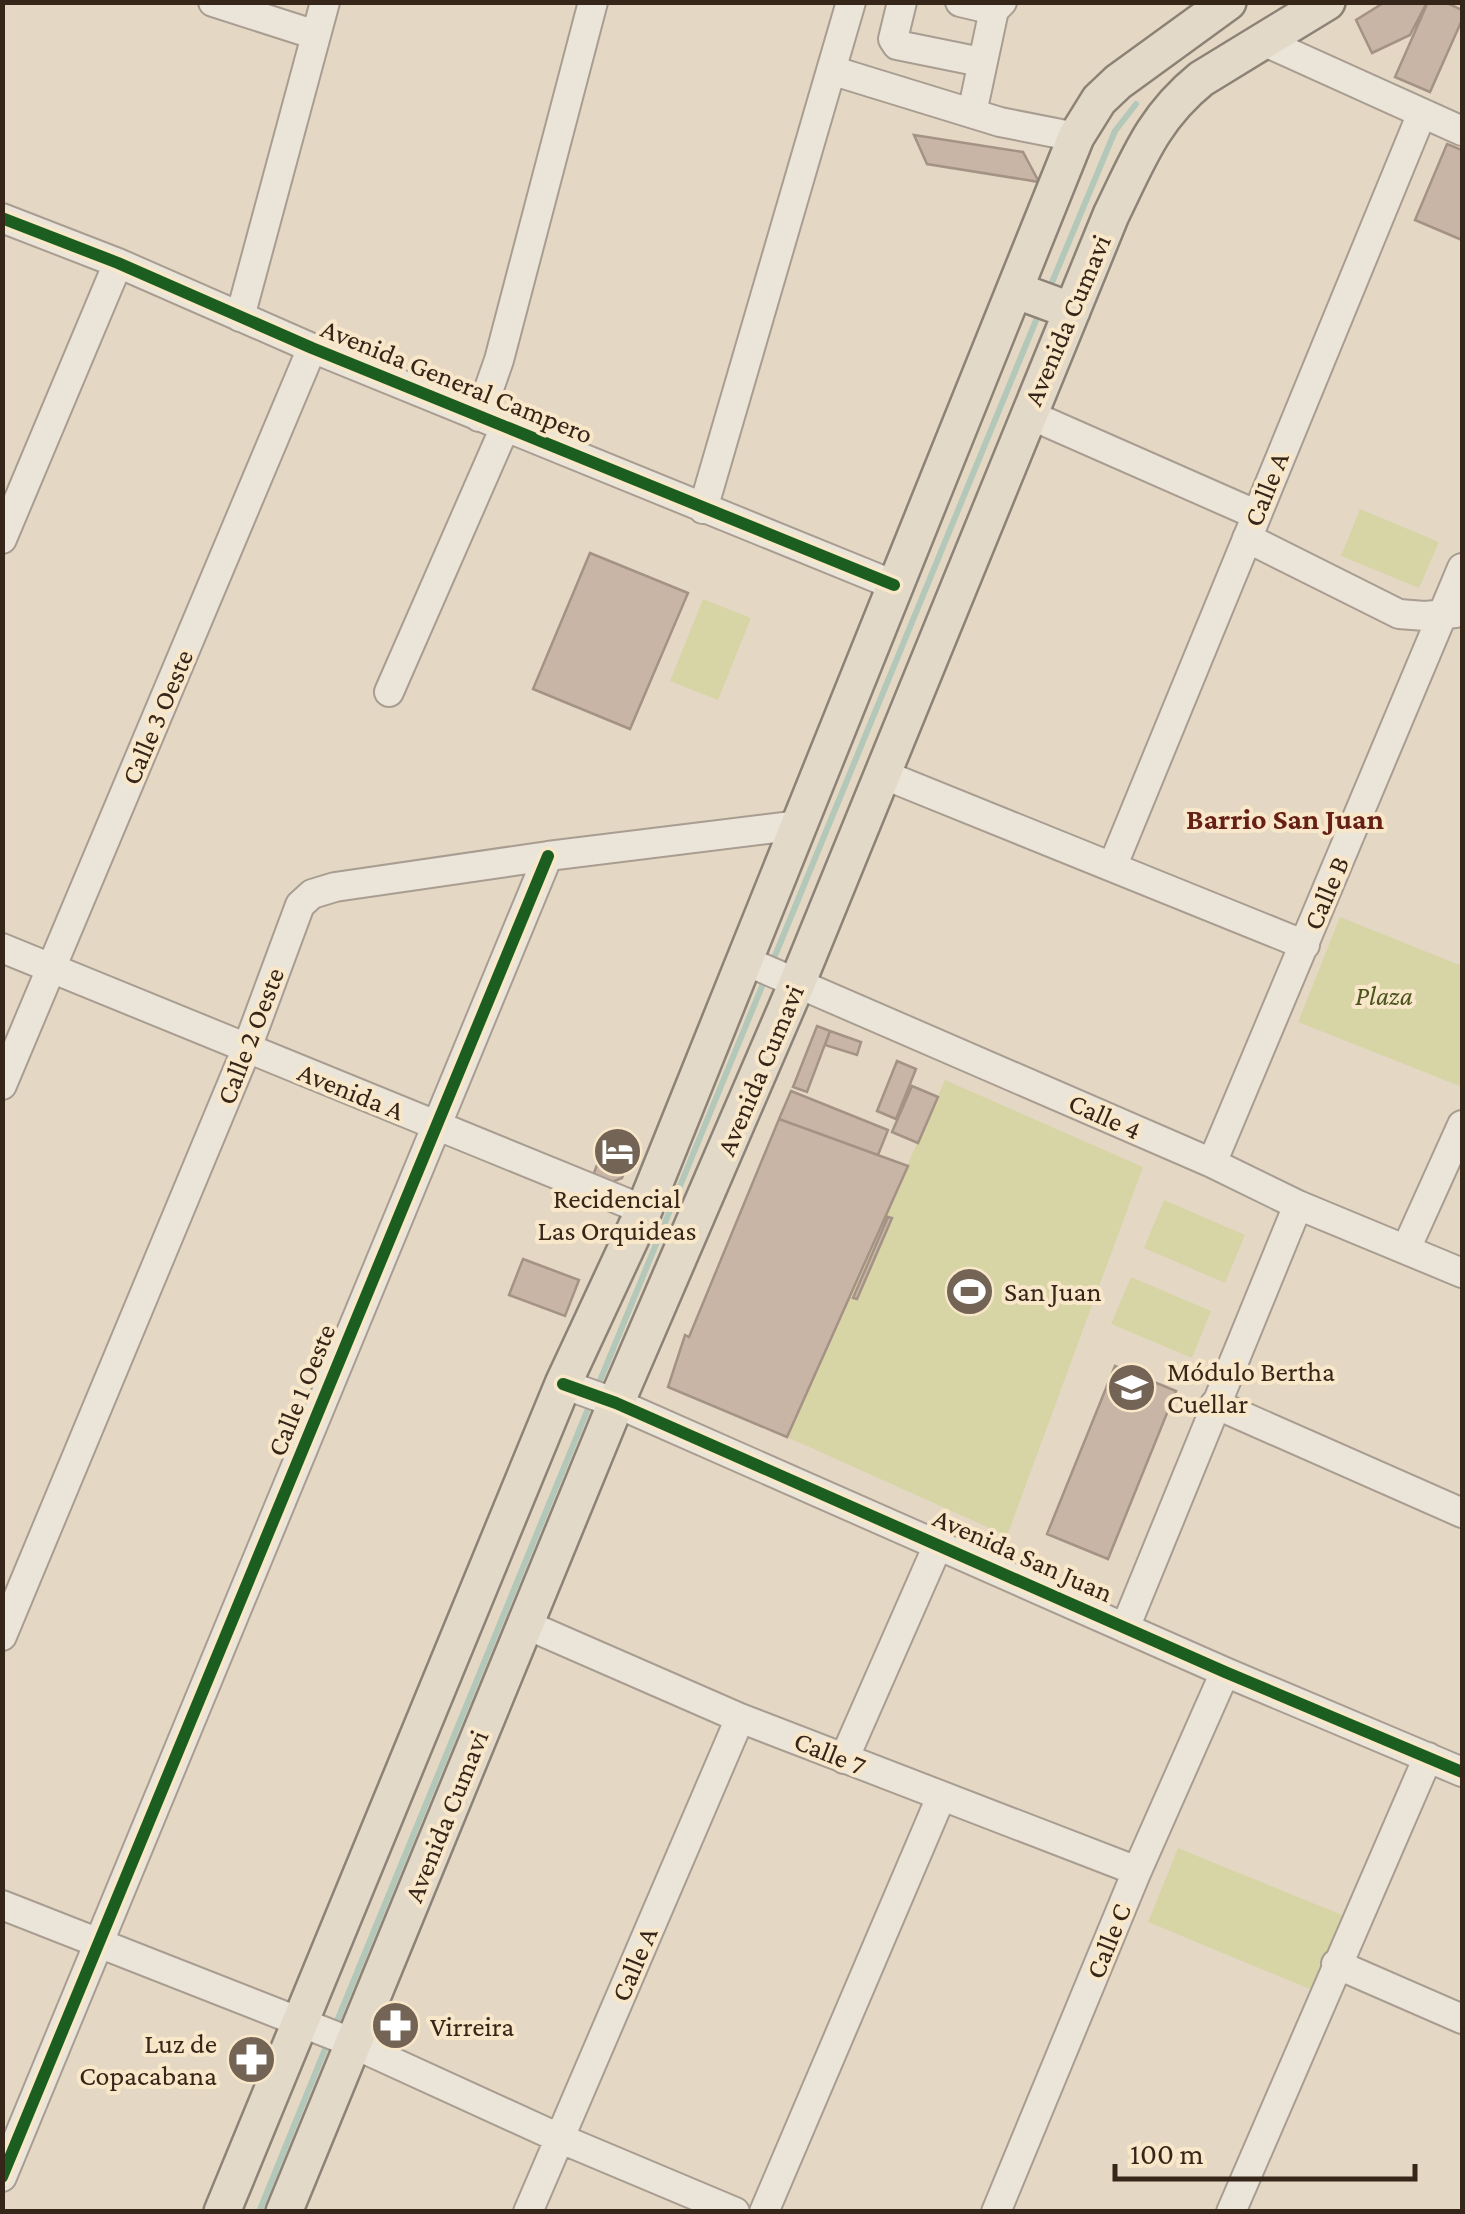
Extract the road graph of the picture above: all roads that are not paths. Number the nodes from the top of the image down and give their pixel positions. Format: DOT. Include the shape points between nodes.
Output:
graph roads {
  1 [pos="212,2"];
  2 [pos="324,2"];
  3 [pos="593,2"];
  4 [pos="852,2"];
  5 [pos="902,2"];
  6 [pos="960,2"];
  7 [pos="1228,2"];
  8 [pos="1327,2"];
  9 [pos="998,6"];
  10 [pos="316,35"];
  11 [pos="1265,42"];
  12 [pos="1148,60"];
  13 [pos="981,62"];
  14 [pos="834,71"];
  15 [pos="1183,94"];
  16 [pos="972,114"];
  17 [pos="1422,114"];
  18 [pos="1462,131"];
  19 [pos="1076,137"];
  20 [pos="2,218"];
  21 [pos="118,264"];
  22 [pos="1044,301"];
  23 [pos="240,317"];
  24 [pos="312,348"];
  25 [pos="1028,414"];
  26 [pos="492,422"];
  27 [pos="703,509"];
  28 [pos="1251,526"];
  29 [pos="2,539"];
  30 [pos="1462,568"];
  31 [pos="894,585"];
  32 [pos="1452,613"];
  33 [pos="389,692"];
  34 [pos="882,774"];
  35 [pos="800,826"];
  36 [pos="548,856"];
  37 [pos="1113,865"];
  38 [pos="1305,944"];
  39 [pos="2,948"];
  40 [pos="52,968"];
  41 [pos="772,971"];
  42 [pos="247,1048"];
  43 [pos="2,1085"];
  44 [pos="1462,1125"];
  45 [pos="437,1126"];
  46 [pos="1212,1163"];
  47 [pos="1298,1205"];
  48 [pos="644,1210"];
  49 [pos="1406,1249"];
  50 [pos="1462,1273"];
  51 [pos="569,1386"];
  52 [pos="610,1400"];
  53 [pos="1215,1404"];
  54 [pos="1462,1513"];
  55 [pos="938,1544"];
  56 [pos="527,1625"];
  57 [pos="1124,1628"];
  58 [pos="2,1636"];
  59 [pos="1225,1672"];
  60 [pos="740,1718"];
  61 [pos="1428,1757"];
  62 [pos="844,1759"];
  63 [pos="1462,1772"];
  64 [pos="942,1797"];
  65 [pos="1137,1871"];
  66 [pos="2,1904"];
  67 [pos="99,1944"];
  68 [pos="1336,1964"];
  69 [pos="1462,2019"];
  70 [pos="303,2025"];
  71 [pos="346,2041"];
  72 [pos="559,2138"];
  73 [pos="2,2176"];
  74 [pos="222,2212"];
  75 [pos="284,2212"];
  76 [pos="528,2212"];
  77 [pos="735,2212"];
  78 [pos="764,2212"];
  79 [pos="996,2212"];
  80 [pos="1230,2212"];
  1 -- 10 [label="street"];
  2 -- 10 [label="street"];
  3 -- 26 [label="street" via="499,360"];
  4 -- 14 [label="street"];
  5 -- 13 [label="street" via="897,45"];
  6 -- 9 [label="street"];
  7 -- 12 [label="main road, Avenida Cumavi"];
  8 -- 11 [label="main road, Avenida Cumavi"];
  9 -- 13 [label="street"];
  10 -- 23 [label="street"];
  11 -- 15 [label="main road, Avenida Cumavi"];
  11 -- 17 [label="street"];
  12 -- 15 [label="main road"];
  12 -- 19 [label="main road, Avenida Cumavi" via="1099,100"];
  13 -- 16 [label="street"];
  14 -- 16 [label="street"];
  14 -- 27 [label="street"];
  15 -- 22 [label="main road, Avenida Cumavi" via="1158,120 1111,215"];
  16 -- 19 [label="street"];
  17 -- 18 [label="street"];
  17 -- 28 [label="street, Calle A"];
  19 -- 22 [label="main road, Avenida Cumavi"];
  20 -- 21 [label="street, Avenida General Campero"];
  21 -- 23 [label="street, Avenida General Campero"];
  21 -- 29 [label="street"];
  22 -- 25 [label="main road, Avenida Cumavi"];
  22 -- 31 [label="main road, Avenida Cumavi"];
  23 -- 24 [label="street, Avenida General Campero"];
  24 -- 26 [label="street, Avenida General Campero"];
  24 -- 40 [label="street, Calle 3 Oeste"];
  25 -- 28 [label="street"];
  25 -- 34 [label="main road, Avenida Cumavi"];
  26 -- 27 [label="street, Avenida General Campero"];
  26 -- 33 [label="street"];
  27 -- 31 [label="street, Avenida General Campero"];
  28 -- 32 [label="street" via="1399,614"];
  28 -- 37 [label="street, Calle A"];
  30 -- 32 [label="street, Calle B"];
  31 -- 35 [label="main road, Avenida Cumavi"];
  32 -- 38 [label="street, Calle B"];
  34 -- 37 [label="street"];
  34 -- 41 [label="main road, Avenida Cumavi"];
  35 -- 36 [label="street, Calle 2 Oeste"];
  35 -- 41 [label="main road, Avenida Cumavi"];
  36 -- 42 [label="street, Calle 2 Oeste" via="312,894 300,905"];
  36 -- 45 [label="street, Calle 1 Oeste"];
  37 -- 38 [label="street"];
  38 -- 46 [label="street, Calle B"];
  39 -- 40 [label="street, Avenida A"];
  40 -- 42 [label="street, Avenida A"];
  40 -- 43 [label="street, Calle 3 Oeste"];
  41 -- 46 [label="street, Calle 4"];
  41 -- 48 [label="main road, Avenida Cumavi"];
  41 -- 52 [label="main road, Avenida Cumavi"];
  42 -- 45 [label="street, Avenida A"];
  42 -- 58 [label="street, Calle 2 Oeste"];
  44 -- 49 [label="street"];
  45 -- 48 [label="street, Avenida A"];
  45 -- 67 [label="street, Calle 1 Oeste"];
  46 -- 47 [label="street, Calle 4"];
  47 -- 49 [label="street, Calle 4"];
  47 -- 53 [label="street"];
  48 -- 51 [label="main road, Avenida Cumavi"];
  49 -- 50 [label="street, Calle 4"];
  51 -- 52 [label="street, Avenida San Juan"];
  51 -- 70 [label="main road, Avenida Cumavi"];
  52 -- 55 [label="street, Avenida San Juan"];
  52 -- 56 [label="main road, Avenida Cumavi"];
  53 -- 54 [label="street"];
  53 -- 57 [label="street"];
  55 -- 57 [label="street, Avenida San Juan"];
  55 -- 62 [label="street"];
  56 -- 60 [label="street, Calle 7"];
  56 -- 71 [label="main road, Avenida Cumavi"];
  57 -- 59 [label="street, Avenida San Juan"];
  59 -- 61 [label="street, Avenida San Juan"];
  59 -- 65 [label="street, Calle C"];
  60 -- 62 [label="street, Calle 7"];
  60 -- 72 [label="street, Calle A"];
  61 -- 63 [label="street, Avenida San Juan"];
  61 -- 68 [label="street"];
  62 -- 64 [label="street, Calle 7"];
  64 -- 65 [label="street, Calle 7"];
  64 -- 78 [label="street"];
  65 -- 79 [label="street, Calle C"];
  66 -- 67 [label="street"];
  67 -- 70 [label="street"];
  67 -- 73 [label="street, Calle 1 Oeste"];
  68 -- 69 [label="street"];
  68 -- 80 [label="street"];
  70 -- 71 [label="street"];
  70 -- 74 [label="main road, Avenida Cumavi"];
  71 -- 72 [label="street"];
  71 -- 75 [label="main road, Avenida Cumavi"];
  72 -- 76 [label="street, Calle A"];
  72 -- 77 [label="street"];
}
